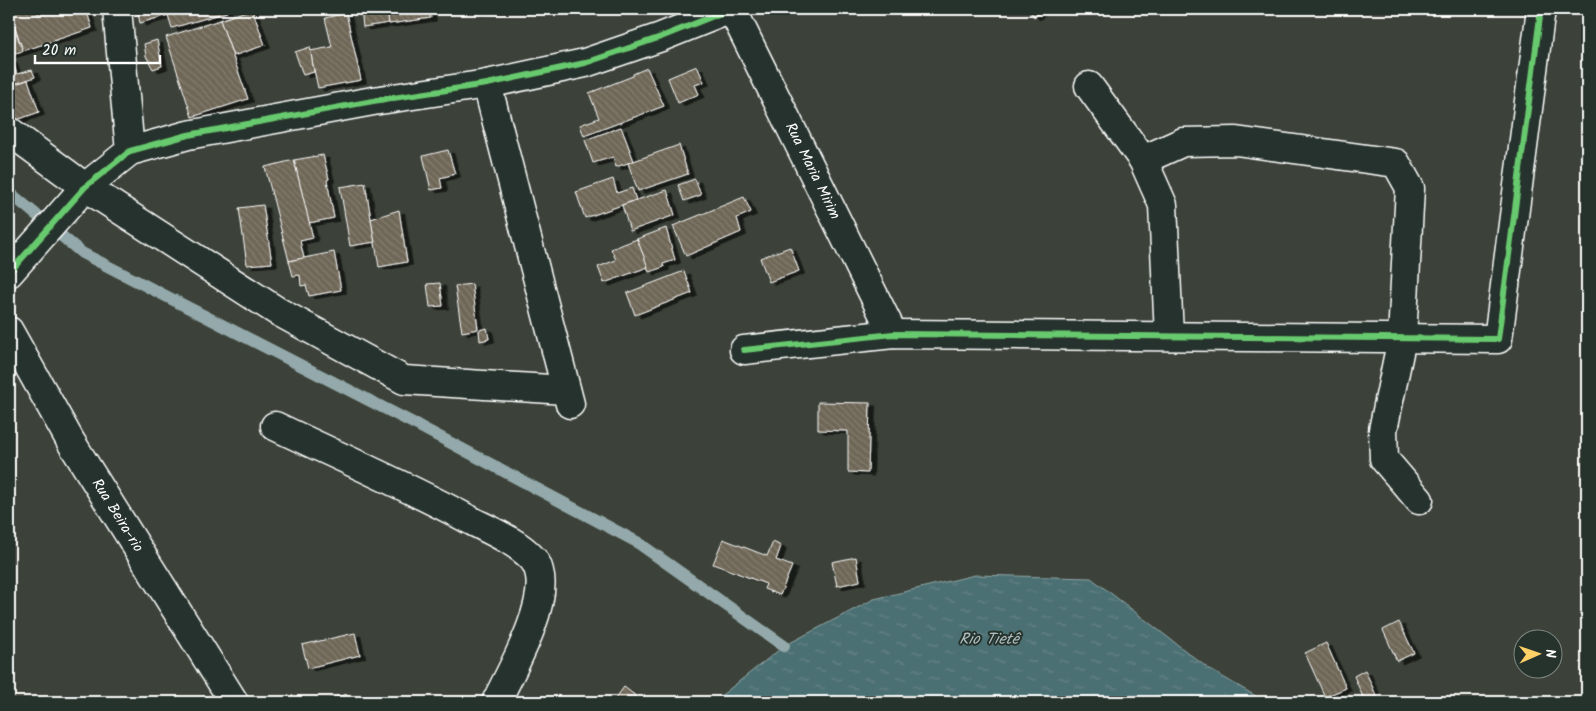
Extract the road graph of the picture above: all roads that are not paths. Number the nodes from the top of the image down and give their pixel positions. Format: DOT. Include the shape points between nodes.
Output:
graph roads {
  1 [pos="117,9"];
  2 [pos="732,9"];
  3 [pos="1541,9"];
  4 [pos="487,84"];
  5 [pos="1090,86"];
  6 [pos="9,131"];
  7 [pos="130,151"];
  8 [pos="1143,160"];
  9 [pos="78,195"];
  10 [pos="10,272"];
  11 [pos="9,331"];
  12 [pos="893,334"];
  13 [pos="1169,336"];
  14 [pos="1402,338"];
  15 [pos="744,350"];
  16 [pos="275,426"];
  17 [pos="1419,500"];
  18 [pos="233,699"];
  19 [pos="496,702"];
  1 -- 7 [label="street"];
  2 -- 4 [label="street" via="584,63"];
  2 -- 12 [label="street, Rua Maria Mirim"];
  3 -- 14 [label="street" via="1498,339"];
  4 -- 7 [label="street" via="188,135"];
  4 -- 9 [label="street" via="568,397 404,380 277,311"];
  5 -- 8 [label="street"];
  6 -- 9 [label="street"];
  7 -- 9 [label="street"];
  8 -- 13 [label="street" via="1163,205"];
  8 -- 14 [label="street" via="1183,142 1236,141 1396,163 1410,188"];
  9 -- 10 [label="street"];
  11 -- 18 [label="street, Rua Beira-rio" via="71,442"];
  12 -- 13 [label="street"];
  12 -- 15 [label="street"];
  13 -- 14 [label="street"];
  14 -- 17 [label="street" via="1383,430 1384,458"];
  16 -- 19 [label="street" via="448,508 511,542 533,558 541,584 537,604 527,637"];
}
